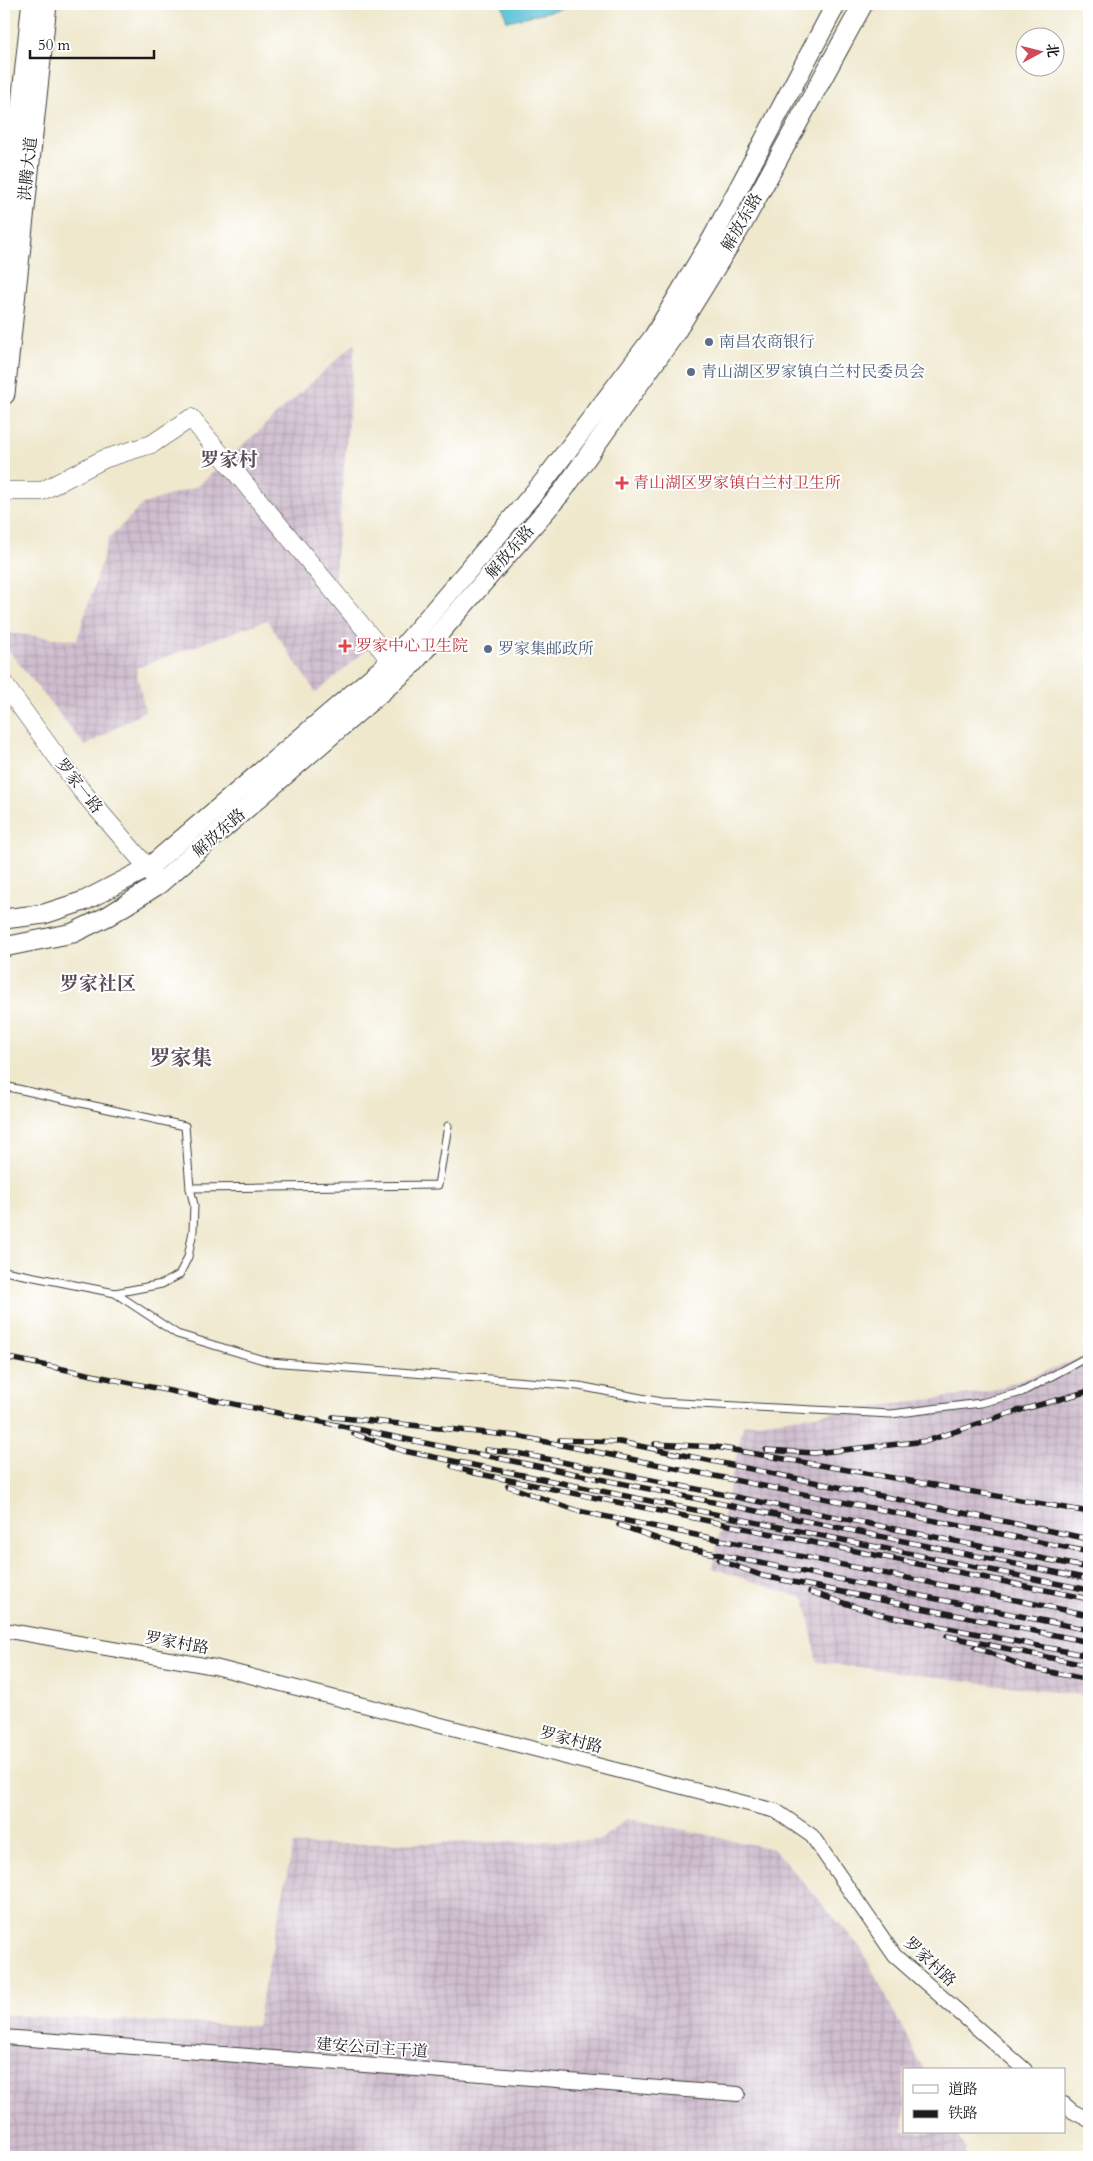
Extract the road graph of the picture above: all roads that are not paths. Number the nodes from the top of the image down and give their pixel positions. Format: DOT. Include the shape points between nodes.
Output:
graph roads {
  1 [pos="33,4"];
  2 [pos="46,4"];
  3 [pos="836,4"];
  4 [pos="863,4"];
  5 [pos="4,282"];
  6 [pos="4,394"];
  7 [pos="4,491"];
  8 [pos="391,661"];
  9 [pos="4,684"];
  10 [pos="148,868"];
  11 [pos="159,884"];
  12 [pos="4,919"];
  13 [pos="4,947"];
  14 [pos="4,1086"];
  15 [pos="448,1126"];
  16 [pos="190,1188"];
  17 [pos="4,1271"];
  18 [pos="115,1293"];
  19 [pos="1089,1356"];
  20 [pos="4,1630"];
  21 [pos="4,2037"];
  22 [pos="1023,2068"];
  23 [pos="738,2094"];
  24 [pos="1066,2106"];
  25 [pos="1089,2120"];
  1 -- 5 [label="highway"];
  2 -- 6 [label="main road, 洪腾大道"];
  3 -- 8 [label="main road, 解放东路" via="713,237 654,336 544,481"];
  4 -- 11 [label="main road, 解放东路" via="743,223 677,330 562,492 409,668"];
  7 -- 8 [label="street" via="42,491 104,459 152,444 191,418"];
  8 -- 10 [label="main road, 解放东路"];
  9 -- 10 [label="street, 罗家一路" via="81,790"];
  10 -- 11 [label="street, 罗家一路"];
  10 -- 12 [label="main road, 解放东路" via="84,900 44,914"];
  11 -- 13 [label="main road, 解放东路" via="108,916 73,933"];
  14 -- 16 [label="lane" via="185,1126"];
  15 -- 16 [label="lane" via="438,1186"];
  16 -- 18 [label="lane" via="194,1205 193,1231 188,1257 179,1275 162,1284"];
  17 -- 18 [label="lane"];
  18 -- 19 [label="lane" via="177,1334 270,1362 579,1386 661,1402 891,1414 981,1403 1022,1392"];
  20 -- 22 [label="street, 罗家村路" via="215,1667 776,1811 812,1836 895,1956"];
  21 -- 23 [label="street, 建安公司主干道"];
  24 -- 25 [label="street"];
}
